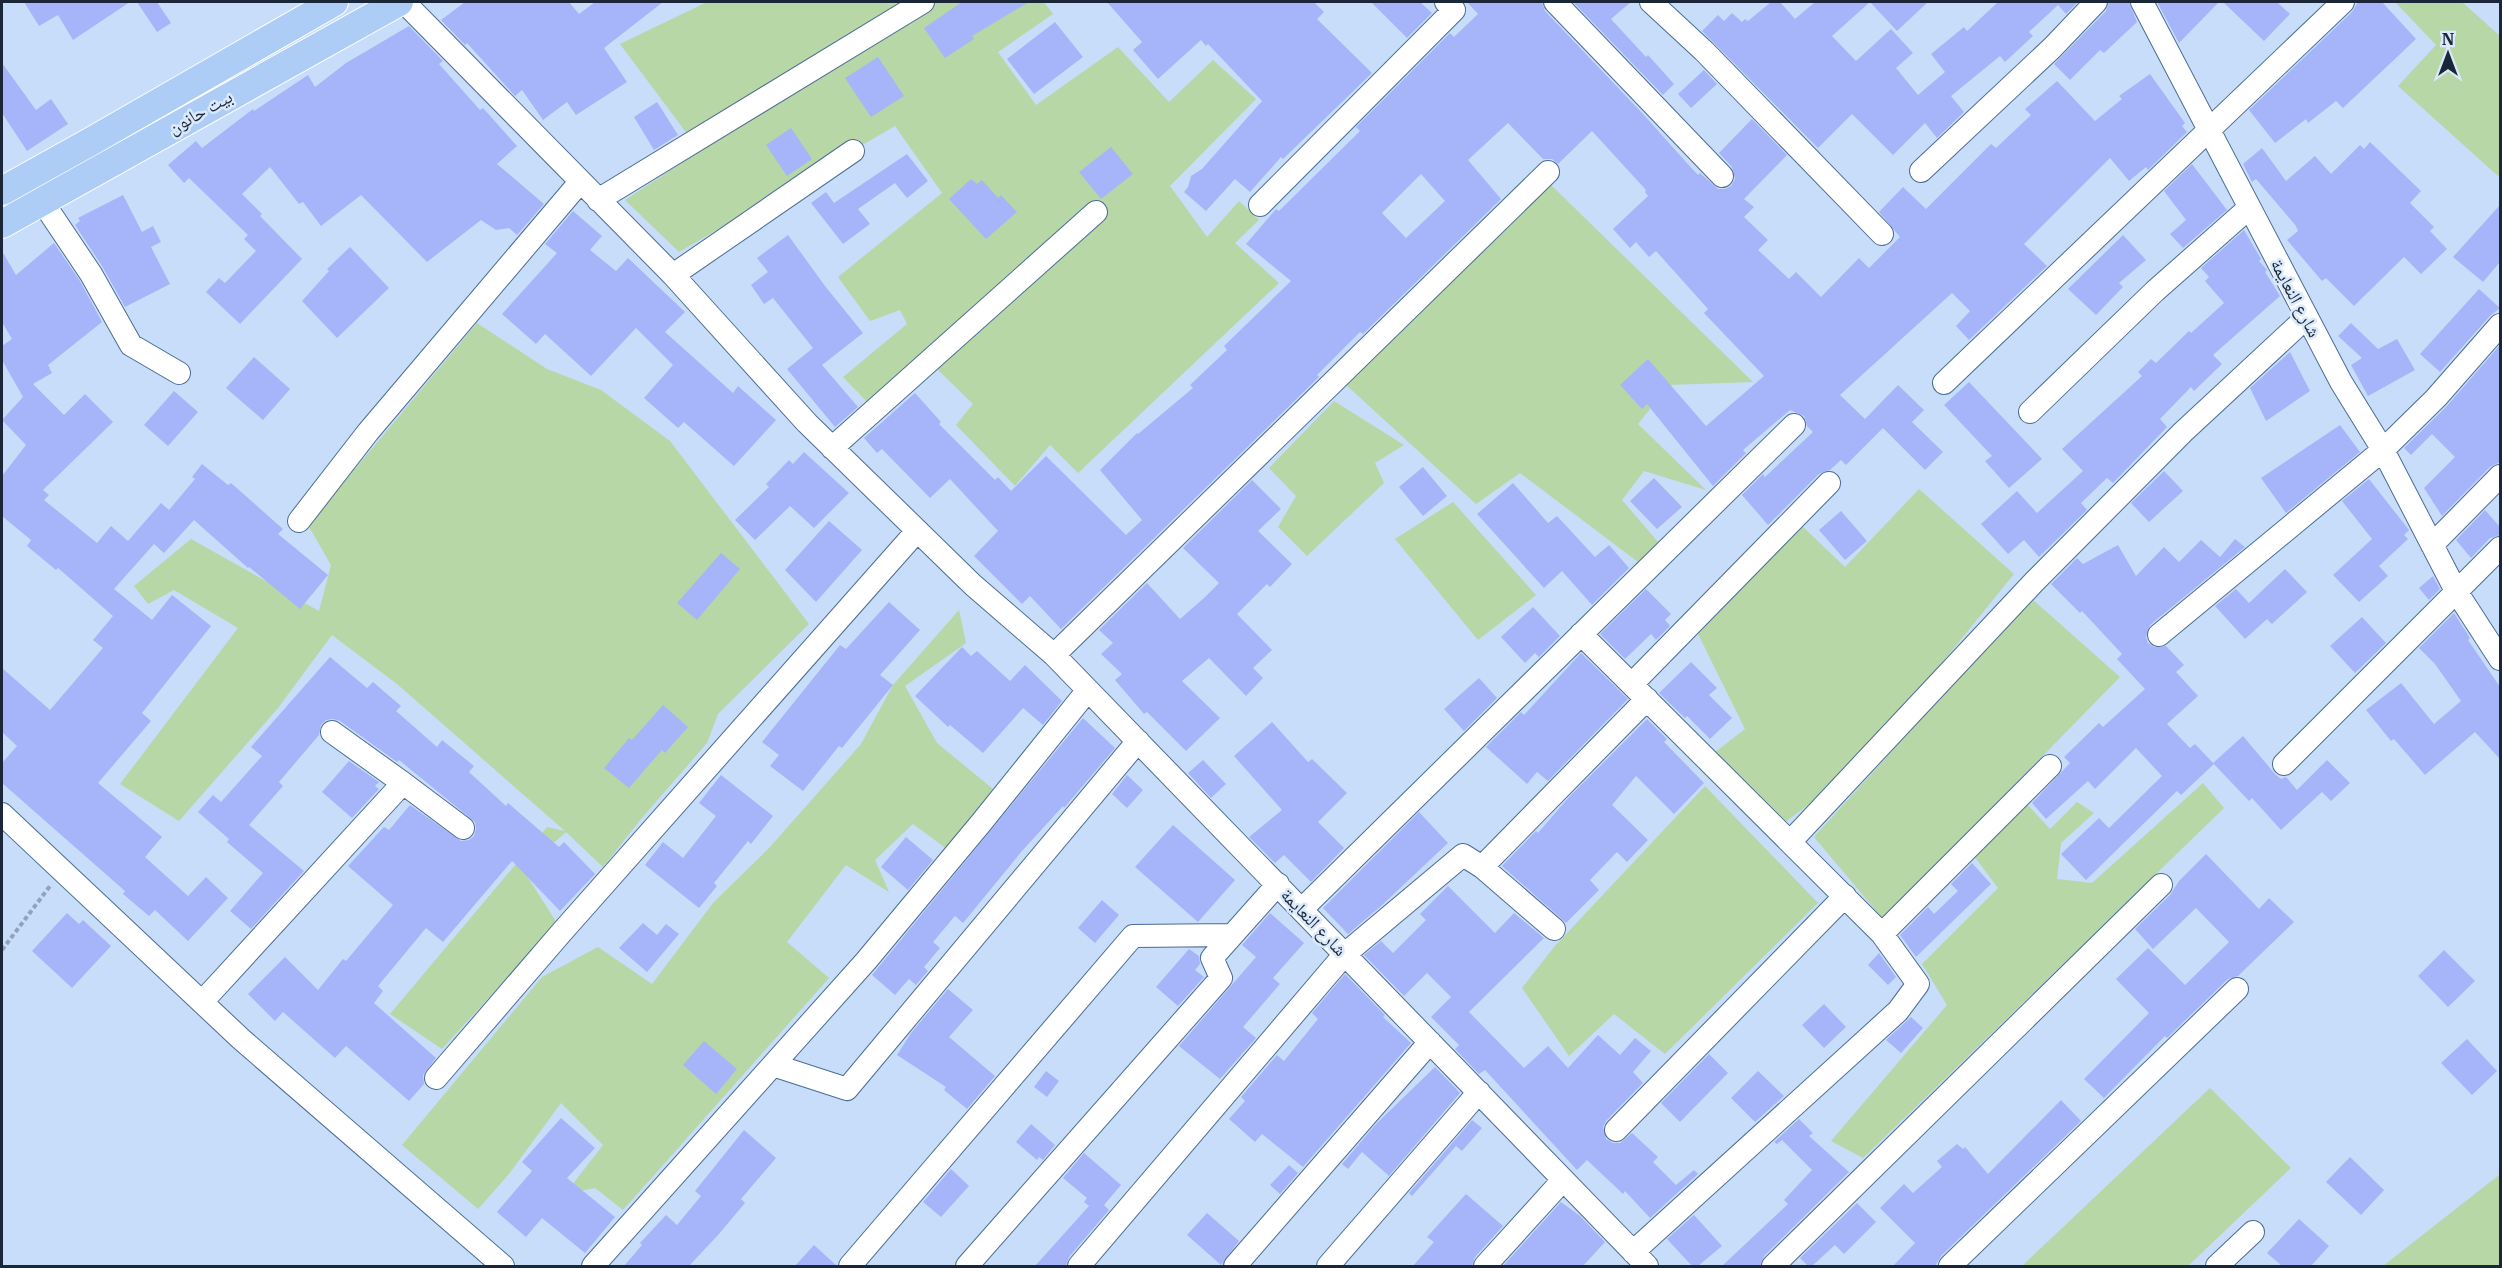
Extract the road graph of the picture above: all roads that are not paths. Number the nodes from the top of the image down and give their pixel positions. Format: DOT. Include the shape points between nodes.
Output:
graph roads {
  1 [pos="334,2"];
  2 [pos="399,2"];
  3 [pos="404,2"];
  4 [pos="923,2"];
  5 [pos="1446,2"];
  6 [pos="1555,2"];
  7 [pos="1651,2"];
  8 [pos="2096,2"];
  9 [pos="2142,2"];
  10 [pos="2343,2"];
  11 [pos="2209,131"];
  12 [pos="853,152"];
  13 [pos="1921,171"];
  14 [pos="1548,172"];
  15 [pos="1722,176"];
  16 [pos="580,182"];
  17 [pos="2,191"];
  18 [pos="598,200"];
  19 [pos="42,201"];
  20 [pos="1260,205"];
  21 [pos="2249,208"];
  22 [pos="1096,212"];
  23 [pos="2,224"];
  24 [pos="1882,234"];
  25 [pos="673,275"];
  26 [pos="2307,317"];
  27 [pos="2500,325"];
  28 [pos="179,373"];
  29 [pos="1944,383"];
  30 [pos="2030,412"];
  31 [pos="1794,425"];
  32 [pos="832,448"];
  33 [pos="2383,450"];
  34 [pos="2500,476"];
  35 [pos="1829,483"];
  36 [pos="299,521"];
  37 [pos="917,531"];
  38 [pos="2432,545"];
  39 [pos="2500,548"];
  40 [pos="2456,591"];
  41 [pos="1581,634"];
  42 [pos="2159,635"];
  43 [pos="1054,655"];
  44 [pos="2500,658"];
  45 [pos="1088,690"];
  46 [pos="1639,691"];
  47 [pos="332,732"];
  48 [pos="1138,741"];
  49 [pos="2284,764"];
  50 [pos="2050,766"];
  51 [pos="403,783"];
  52 [pos="2,814"];
  53 [pos="463,828"];
  54 [pos="1790,842"];
  55 [pos="1482,867"];
  56 [pos="1278,885"];
  57 [pos="2161,885"];
  58 [pos="1845,896"];
  59 [pos="1302,909"];
  60 [pos="1554,929"];
  61 [pos="1882,934"];
  62 [pos="1232,935"];
  63 [pos="1345,954"];
  64 [pos="2236,989"];
  65 [pos="202,1002"];
  66 [pos="1430,1042"];
  67 [pos="772,1065"];
  68 [pos="436,1078"];
  69 [pos="1479,1092"];
  70 [pos="1616,1130"];
  71 [pos="1563,1180"];
  72 [pos="2253,1232"];
  73 [pos="1640,1259"];
  74 [pos="502,1266"];
  75 [pos="593,1266"];
  76 [pos="850,1266"];
  77 [pos="967,1266"];
  78 [pos="1079,1266"];
  79 [pos="1235,1266"];
  80 [pos="1328,1266"];
  81 [pos="1485,1266"];
  82 [pos="1773,1266"];
  83 [pos="1950,1266"];
  84 [pos="2217,1266"];
  1 -- 17 [label="main road, بيت حانون"];
  2 -- 19 [label="main road, بيت حانون"];
  3 -- 16 [label="street, شارع النعايمة"];
  4 -- 18 [label="street"];
  5 -- 20 [label="street" via="1454,10"];
  6 -- 15 [label="street"];
  7 -- 24 [label="street"];
  8 -- 13 [label="street"];
  9 -- 11 [label="street, شارع النعايمة"];
  10 -- 11 [label="street"];
  11 -- 21 [label="street, شارع النعايمة"];
  11 -- 29 [label="street"];
  12 -- 25 [label="street"];
  14 -- 43 [label="street"];
  16 -- 18 [label="street, شارع النعايمة"];
  16 -- 36 [label="street" via="368,432"];
  18 -- 25 [label="street, شارع النعايمة"];
  19 -- 23 [label="main road, بيت حانون"];
  19 -- 28 [label="street" via="91,274 131,345"];
  21 -- 26 [label="street, شارع النعايمة"];
  21 -- 30 [label="street" via="2155,291"];
  22 -- 32 [label="street"];
  25 -- 32 [label="street, شارع النعايمة"];
  26 -- 33 [label="street, شارع النعايمة"];
  26 -- 54 [label="street" via="2182,432 2042,573"];
  27 -- 33 [label="street" via="2436,398"];
  31 -- 41 [label="street"];
  32 -- 37 [label="street, شارع النعايمة"];
  33 -- 38 [label="street, شارع النعايمة"];
  33 -- 42 [label="street"];
  34 -- 38 [label="street"];
  35 -- 46 [label="street"];
  37 -- 43 [label="street, شارع النعايمة" via="972,585"];
  37 -- 68 [label="street"];
  38 -- 40 [label="street, شارع النعايمة"];
  39 -- 40 [label="street"];
  40 -- 44 [label="street, شارع النعايمة"];
  40 -- 49 [label="street"];
  41 -- 46 [label="street"];
  41 -- 59 [label="street"];
  43 -- 45 [label="street, شارع النعايمة"];
  45 -- 48 [label="street, شارع النعايمة"];
  45 -- 67 [label="street" via="873,952"];
  46 -- 54 [label="street"];
  46 -- 55 [label="street"];
  47 -- 51 [label="street"];
  48 -- 56 [label="street, شارع النعايمة"];
  48 -- 67 [label="street" via="847,1089"];
  50 -- 61 [label="street"];
  51 -- 53 [label="street"];
  51 -- 65 [label="street"];
  52 -- 65 [label="street"];
  54 -- 58 [label="street"];
  55 -- 60 [label="street"];
  55 -- 63 [label="street" via="1463,855"];
  56 -- 59 [label="street, شارع النعايمة"];
  56 -- 62 [label="street"];
  57 -- 82 [label="street"];
  58 -- 61 [label="street"];
  58 -- 70 [label="street"];
  59 -- 63 [label="street, شارع النعايمة"];
  61 -- 73 [label="street" via="1918,984 1898,1011"];
  62 -- 76 [label="street" via="1133,936"];
  62 -- 77 [label="street" via="1212,958 1221,978"];
  63 -- 66 [label="street, شارع النعايمة"];
  63 -- 78 [label="street"];
  64 -- 83 [label="street"];
  65 -- 74 [label="street"];
  66 -- 69 [label="street, شارع النعايمة"];
  66 -- 79 [label="street"];
  67 -- 75 [label="street"];
  69 -- 71 [label="street, شارع النعايمة"];
  69 -- 80 [label="street"];
  71 -- 73 [label="street, شارع النعايمة"];
  71 -- 81 [label="street"];
  72 -- 84 [label="street"];
}
